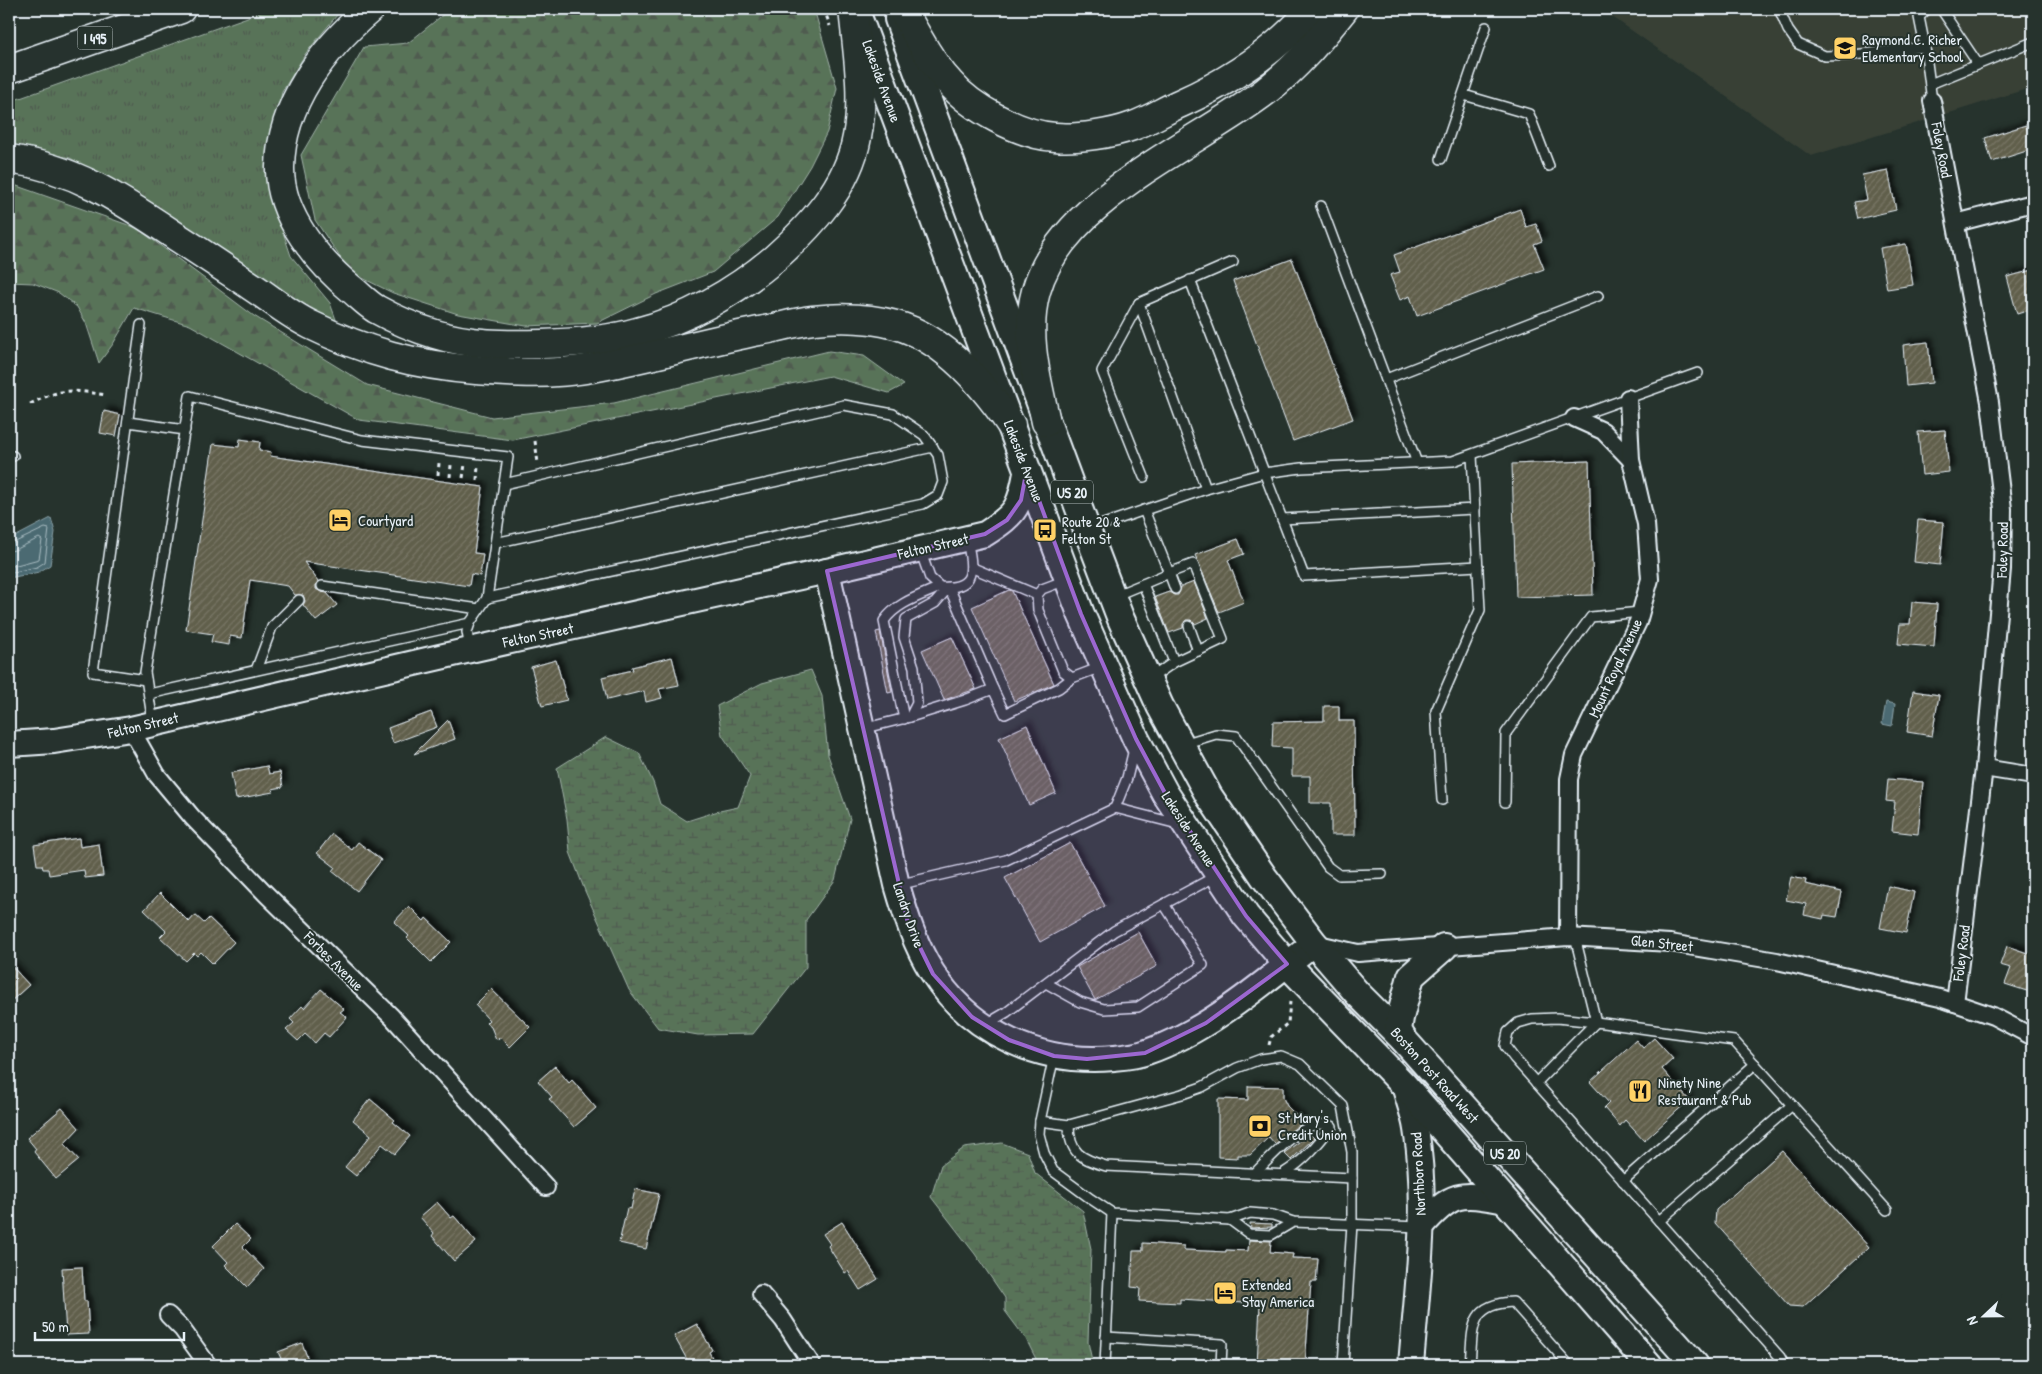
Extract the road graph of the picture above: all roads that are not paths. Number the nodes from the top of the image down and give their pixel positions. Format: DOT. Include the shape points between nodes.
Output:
graph roads {
  1 [pos="181,9"];
  2 [pos="370,9"];
  3 [pos="854,9"];
  4 [pos="895,9"];
  5 [pos="902,9"];
  6 [pos="1312,9"];
  7 [pos="1344,9"];
  8 [pos="1779,9"];
  9 [pos="1927,9"];
  10 [pos="1941,9"];
  11 [pos="1486,27"];
  12 [pos="2033,42"];
  13 [pos="1925,47"];
  14 [pos="1978,64"];
  15 [pos="9,69"];
  16 [pos="1930,84"];
  17 [pos="1464,95"];
  18 [pos="1932,101"];
  19 [pos="9,159"];
  20 [pos="1441,159"];
  21 [pos="1549,166"];
  22 [pos="2033,203"];
  23 [pos="1321,206"];
  24 [pos="1956,223"];
  25 [pos="1233,262"];
  26 [pos="1190,280"];
  27 [pos="1598,296"];
  28 [pos="1139,303"];
  29 [pos="141,325"];
  30 [pos="1698,373"];
  31 [pos="1386,379"];
  32 [pos="1628,398"];
  33 [pos="1574,418"];
  34 [pos="128,422"];
  35 [pos="1046,422"];
  36 [pos="1010,425"];
  37 [pos="185,430"];
  38 [pos="933,447"];
  39 [pos="1472,455"];
  40 [pos="1631,460"];
  41 [pos="1417,463"];
  42 [pos="1027,468"];
  43 [pos="1264,473"];
  44 [pos="1144,477"];
  45 [pos="504,484"];
  46 [pos="1206,489"];
  47 [pos="1475,509"];
  48 [pos="1144,510"];
  49 [pos="1282,519"];
  50 [pos="1087,530"];
  51 [pos="966,538"];
  52 [pos="495,543"];
  53 [pos="920,549"];
  54 [pos="1478,566"];
  55 [pos="972,568"];
  56 [pos="827,571"];
  57 [pos="1169,573"];
  58 [pos="1069,579"];
  59 [pos="1143,584"];
  60 [pos="322,586"];
  61 [pos="944,587"];
  62 [pos="1175,589"];
  63 [pos="1037,595"];
  64 [pos="1112,596"];
  65 [pos="487,598"];
  66 [pos="299,600"];
  67 [pos="479,609"];
  68 [pos="1640,612"];
  69 [pos="470,623"];
  70 [pos="1189,626"];
  71 [pos="470,650"];
  72 [pos="1198,651"];
  73 [pos="1174,662"];
  74 [pos="1104,666"];
  75 [pos="256,670"];
  76 [pos="1072,678"];
  77 [pos="146,680"];
  78 [pos="1148,680"];
  79 [pos="993,689"];
  80 [pos="149,694"];
  81 [pos="907,718"];
  82 [pos="142,726"];
  83 [pos="862,730"];
  84 [pos="1136,738"];
  85 [pos="9,744"];
  86 [pos="1180,745"];
  87 [pos="1984,768"];
  88 [pos="2033,776"];
  89 [pos="1442,800"];
  90 [pos="1505,802"];
  91 [pos="1115,808"];
  92 [pos="1187,826"];
  93 [pos="1382,874"];
  94 [pos="1218,875"];
  95 [pos="897,885"];
  96 [pos="1164,904"];
  97 [pos="1571,937"];
  98 [pos="1314,943"];
  99 [pos="1444,947"];
  100 [pos="1287,964"];
  101 [pos="1046,982"];
  102 [pos="1955,1003"];
  103 [pos="1596,1022"];
  104 [pos="984,1026"];
  105 [pos="2033,1037"];
  106 [pos="1403,1039"];
  107 [pos="1054,1056"];
  108 [pos="1754,1064"];
  109 [pos="1536,1083"];
  110 [pos="1404,1085"];
  111 [pos="1792,1105"];
  112 [pos="1040,1121"];
  113 [pos="1069,1125"];
  114 [pos="1256,1172"];
  115 [pos="1284,1174"];
  116 [pos="1352,1178"];
  117 [pos="1623,1181"];
  118 [pos="546,1187"];
  119 [pos="1506,1201"];
  120 [pos="1888,1210"];
  121 [pos="1112,1213"];
  122 [pos="1230,1220"];
  123 [pos="1659,1221"];
  124 [pos="1293,1222"];
  125 [pos="1352,1224"];
  126 [pos="1421,1227"];
  127 [pos="761,1294"];
  128 [pos="168,1315"];
  129 [pos="1106,1337"];
  130 [pos="208,1365"];
  131 [pos="812,1365"];
  132 [pos="1105,1365"];
  133 [pos="1221,1365"];
  134 [pos="1343,1365"];
  135 [pos="1411,1365"];
  136 [pos="1470,1365"];
  137 [pos="1570,1365"];
  138 [pos="1649,1365"];
  139 [pos="1695,1365"];
  140 [pos="1784,1365"];
  1 -- 15 [label="highway, I 495"];
  2 -- 3 [label="highway" via="352,24 314,69 289,118 280,170 292,215 315,255 374,308 436,334 511,345 565,343 616,336 666,323 746,280 804,232 842,179 857,139 859,88"];
  3 -- 36 [label="main road, Lakeside Avenue / US 20"];
  4 -- 35 [label="main road, US 20"];
  5 -- 6 [label="highway" via="950,84 986,112 1021,129 1054,138 1094,135 1133,126 1200,95 1263,55"];
  7 -- 35 [label="highway" via="1316,45 1284,77 1245,107 1110,196 1054,250 1038,285 1032,324 1034,368"];
  8 -- 13 [label="lane" via="1798,44 1824,56"];
  9 -- 13 [label="lane" via="1919,17"];
  10 -- 14 [label="lane"];
  11 -- 17 [label="lane"];
  12 -- 14 [label="lane"];
  13 -- 16 [label="lane"];
  14 -- 16 [label="lane"];
  16 -- 18 [label="lane"];
  17 -- 20 [label="lane"];
  17 -- 21 [label="lane" via="1529,114"];
  18 -- 24 [label="street, Foley Road"];
  19 -- 36 [label="highway" via="35,163 92,184 144,214 309,324 362,348 397,359 513,374 571,371 812,320 876,321 910,330 933,343 973,376"];
  22 -- 24 [label="street"];
  23 -- 31 [label="lane"];
  24 -- 87 [label="street, Foley Road" via="1990,402 2003,509 2002,569"];
  25 -- 26 [label="lane"];
  26 -- 28 [label="lane"];
  26 -- 43 [label="lane"];
  27 -- 31 [label="lane"];
  28 -- 44 [label="lane" via="1102,371"];
  28 -- 46 [label="lane"];
  29 -- 34 [label="lane"];
  30 -- 32 [label="lane"];
  31 -- 41 [label="lane"];
  32 -- 33 [label="lane"];
  32 -- 40 [label="street, Mount Royal Avenue"];
  33 -- 39 [label="lane"];
  33 -- 40 [label="street" via="1603,431"];
  34 -- 37 [label="lane"];
  34 -- 77 [label="lane" via="93,672"];
  35 -- 50 [label="main road, US 20"];
  36 -- 42 [label="main road, Lakeside Avenue / US 20"];
  37 -- 45 [label="lane" via="190,396 362,440 508,457"];
  37 -- 77 [label="lane"];
  38 -- 45 [label="lane" via="924,435 893,414 844,405"];
  38 -- 52 [label="lane"];
  38 -- 65 [label="lane" via="938,454 943,482 938,495 923,504"];
  39 -- 41 [label="lane" via="1453,461"];
  39 -- 47 [label="lane"];
  40 -- 68 [label="street, Mount Royal Avenue" via="1646,524 1650,579"];
  41 -- 43 [label="lane" via="1300,468"];
  42 -- 51 [label="street, Felton Street" via="1021,500 1007,520 985,534"];
  42 -- 58 [label="main road, Lakeside Avenue / US 20"];
  43 -- 46 [label="lane"];
  43 -- 49 [label="lane"];
  45 -- 52 [label="lane"];
  46 -- 48 [label="lane"];
  47 -- 49 [label="lane"];
  47 -- 54 [label="lane"];
  48 -- 50 [label="lane"];
  48 -- 57 [label="lane"];
  49 -- 54 [label="lane" via="1304,576"];
  50 -- 64 [label="main road, US 20"];
  51 -- 53 [label="street, Felton Street"];
  51 -- 55 [label="lane"];
  52 -- 65 [label="lane"];
  53 -- 56 [label="street, Felton Street"];
  53 -- 61 [label="lane" via="930,578"];
  54 -- 89 [label="lane" via="1480,610 1436,711"];
  55 -- 61 [label="lane" via="962,585"];
  55 -- 63 [label="lane"];
  56 -- 71 [label="street, Felton Street"];
  56 -- 83 [label="street, Landry Drive"];
  57 -- 59 [label="lane"];
  57 -- 62 [label="lane"];
  57 -- 72 [label="lane" via="1193,564 1223,639"];
  58 -- 63 [label="lane" via="1042,589"];
  58 -- 74 [label="main road, Lakeside Avenue / US 20"];
  59 -- 64 [label="lane"];
  59 -- 73 [label="lane"];
  60 -- 67 [label="lane"];
  61 -- 79 [label="lane"];
  61 -- 81 [label="lane" via="935,603 906,619 904,637 914,667 917,703"];
  61 -- 81 [label="lane" via="903,604 890,612 884,621"];
  63 -- 76 [label="lane" via="1038,610 1063,671"];
  64 -- 78 [label="main road, US 20"];
  65 -- 67 [label="lane"];
  66 -- 75 [label="lane" via="272,627"];
  67 -- 69 [label="lane"];
  68 -- 90 [label="lane" via="1591,617 1506,733"];
  68 -- 97 [label="street, Mount Royal Avenue" via="1574,755 1569,780"];
  69 -- 71 [label="lane" via="467,632"];
  69 -- 75 [label="lane"];
  70 -- 72 [label="lane"];
  71 -- 82 [label="street, Felton Street"];
  72 -- 73 [label="lane"];
  73 -- 78 [label="lane"];
  74 -- 76 [label="lane"];
  74 -- 84 [label="main road, Lakeside Avenue / US 20"];
  75 -- 80 [label="lane"];
  76 -- 79 [label="lane" via="1059,688 1005,714"];
  77 -- 80 [label="lane"];
  78 -- 86 [label="main road, US 20"];
  79 -- 81 [label="lane"];
  80 -- 82 [label="lane"];
  81 -- 83 [label="lane"];
  82 -- 85 [label="street, Felton Street" via="62,740"];
  82 -- 118 [label="street, Forbes Avenue" via="157,775 192,817 392,1017"];
  83 -- 95 [label="street, Landry Drive"];
  84 -- 91 [label="lane" via="1127,778"];
  84 -- 92 [label="main road, Lakeside Avenue / US 20"];
  86 -- 93 [label="lane" via="1216,734 1236,736 1328,867 1339,875"];
  86 -- 98 [label="main road, US 20" via="1218,809"];
  87 -- 88 [label="street"];
  87 -- 102 [label="street, Foley Road"];
  91 -- 92 [label="lane"];
  91 -- 95 [label="lane" via="1006,860"];
  92 -- 94 [label="main road, Lakeside Avenue / US 20"];
  94 -- 96 [label="lane"];
  94 -- 100 [label="main road, Lakeside Avenue / US 20" via="1246,916"];
  95 -- 104 [label="street, Landry Drive" via="917,945 933,974 962,1008"];
  96 -- 101 [label="lane" via="1114,931"];
  96 -- 101 [label="lane" via="1203,965 1138,1007 1104,1009 1080,1002"];
  97 -- 99 [label="street, Glen Street"];
  97 -- 102 [label="street, Glen Street" via="1670,943 1724,951"];
  97 -- 103 [label="lane"];
  98 -- 99 [label="street, Glen Street" via="1358,953"];
  98 -- 100 [label="street"];
  98 -- 106 [label="main road, Boston Post Road West / US 20"];
  99 -- 106 [label="main road" via="1411,976 1398,1030"];
  100 -- 107 [label="street, Landry Drive" via="1206,1023 1146,1053 1087,1059"];
  100 -- 110 [label="main road, Boston Post Road West / US 20"];
  101 -- 104 [label="lane"];
  102 -- 105 [label="street, Glen Street" via="1993,1016"];
  103 -- 108 [label="lane" via="1734,1041"];
  103 -- 109 [label="lane"];
  103 -- 109 [label="lane" via="1532,1019 1518,1023 1508,1032 1505,1046"];
  104 -- 107 [label="street, Landry Drive" via="1009,1040"];
  106 -- 139 [label="main road, Boston Post Road West / US 20"];
  107 -- 112 [label="lane"];
  108 -- 111 [label="lane"];
  108 -- 117 [label="lane"];
  109 -- 117 [label="lane"];
  110 -- 119 [label="main road, Boston Post Road West / US 20"];
  110 -- 126 [label="street, Northboro Road" via="1416,1127"];
  111 -- 120 [label="lane"];
  111 -- 123 [label="lane"];
  112 -- 113 [label="lane"];
  112 -- 121 [label="lane" via="1039,1134 1053,1171"];
  113 -- 114 [label="lane" via="1069,1140 1078,1154 1106,1166"];
  113 -- 116 [label="lane" via="1182,1094 1237,1068 1281,1056 1300,1064 1343,1106 1352,1152"];
  114 -- 115 [label="lane"];
  114 -- 115 [label="lane" via="1305,1128 1320,1124 1332,1126 1297,1166"];
  115 -- 116 [label="lane"];
  116 -- 125 [label="lane"];
  117 -- 123 [label="lane"];
  119 -- 126 [label="street, Northboro Road" via="1474,1195 1456,1197 1440,1206"];
  119 -- 138 [label="main road, Boston Post Road West / US 20"];
  121 -- 122 [label="lane"];
  121 -- 129 [label="lane"];
  122 -- 124 [label="lane" via="1250,1213 1273,1215"];
  122 -- 124 [label="lane" via="1249,1234 1264,1235 1271,1235"];
  123 -- 140 [label="lane"];
  124 -- 125 [label="lane"];
  125 -- 126 [label="lane"];
  125 -- 134 [label="lane"];
  126 -- 135 [label="street"];
  127 -- 131 [label="street" via="783,1320"];
  128 -- 130 [label="street"];
  129 -- 132 [label="lane"];
  129 -- 133 [label="lane" via="1222,1344"];
  136 -- 137 [label="lane" via="1473,1323 1485,1310 1499,1302 1513,1302"];
}
